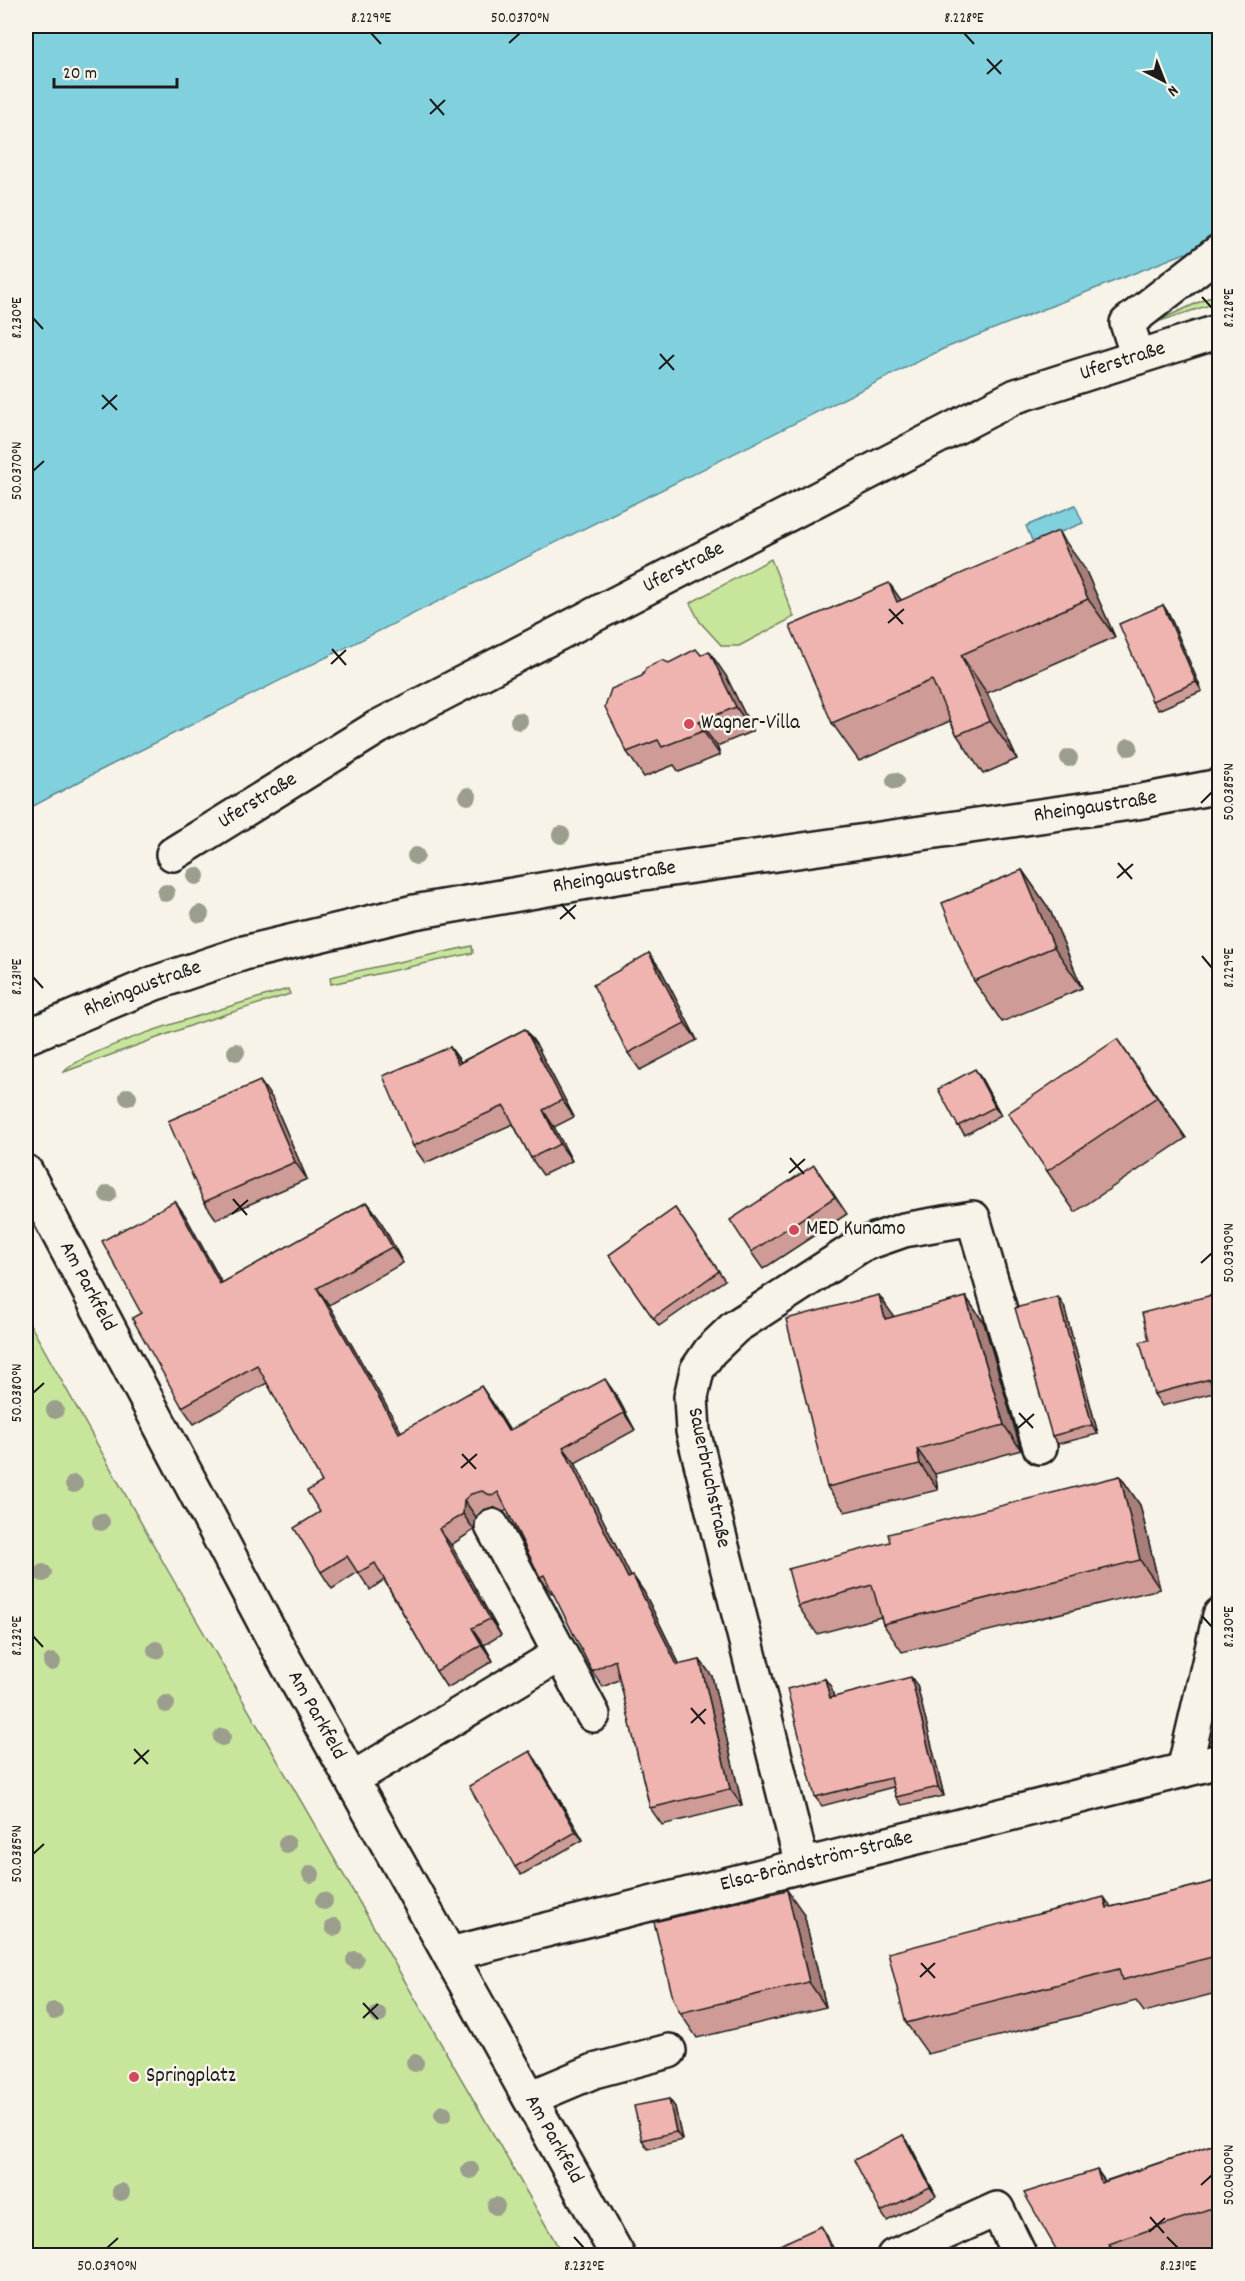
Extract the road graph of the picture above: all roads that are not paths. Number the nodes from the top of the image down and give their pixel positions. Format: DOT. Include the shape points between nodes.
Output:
graph roads {
  1 [pos="1220,251"];
  2 [pos="1220,331"];
  3 [pos="1138,357"];
  4 [pos="1220,786"];
  5 [pos="173,854"];
  6 [pos="26,1037"];
  7 [pos="26,1172"];
  8 [pos="1040,1447"];
  9 [pos="492,1526"];
  10 [pos="1220,1616"];
  11 [pos="560,1654"];
  12 [pos="593,1715"];
  13 [pos="1220,1761"];
  14 [pos="1184,1770"];
  15 [pos="352,1779"];
  16 [pos="802,1865"];
  17 [pos="450,1954"];
  18 [pos="669,2051"];
  19 [pos="530,2098"];
  20 [pos="618,2256"];
  21 [pos="894,2256"];
  22 [pos="1020,2256"];
  1 -- 3 [label="street" via="1126,323"];
  2 -- 3 [label="street, Uferstraße"];
  3 -- 5 [label="street, Uferstraße" via="1016,396 378,727"];
  4 -- 6 [label="street, Rheingaustraße" via="1137,802 605,879 414,912 244,952 154,983"];
  7 -- 15 [label="street, Am Parkfeld" via="219,1540"];
  8 -- 16 [label="street, Sauerbruchstraße" via="973,1218 904,1230 861,1245 735,1327 697,1370 691,1397 693,1431"];
  9 -- 11 [label="street"];
  10 -- 14 [label="street"];
  11 -- 12 [label="street"];
  11 -- 15 [label="street"];
  13 -- 14 [label="street, Elsa-Brändström-Straße"];
  14 -- 16 [label="street, Elsa-Brändström-Straße"];
  15 -- 17 [label="street, Am Parkfeld"];
  16 -- 17 [label="street, Elsa-Brändström-Straße"];
  17 -- 19 [label="street, Am Parkfeld"];
  18 -- 19 [label="street" via="594,2071"];
  19 -- 20 [label="street, Am Parkfeld"];
  21 -- 22 [label="street" via="998,2209"];
}
